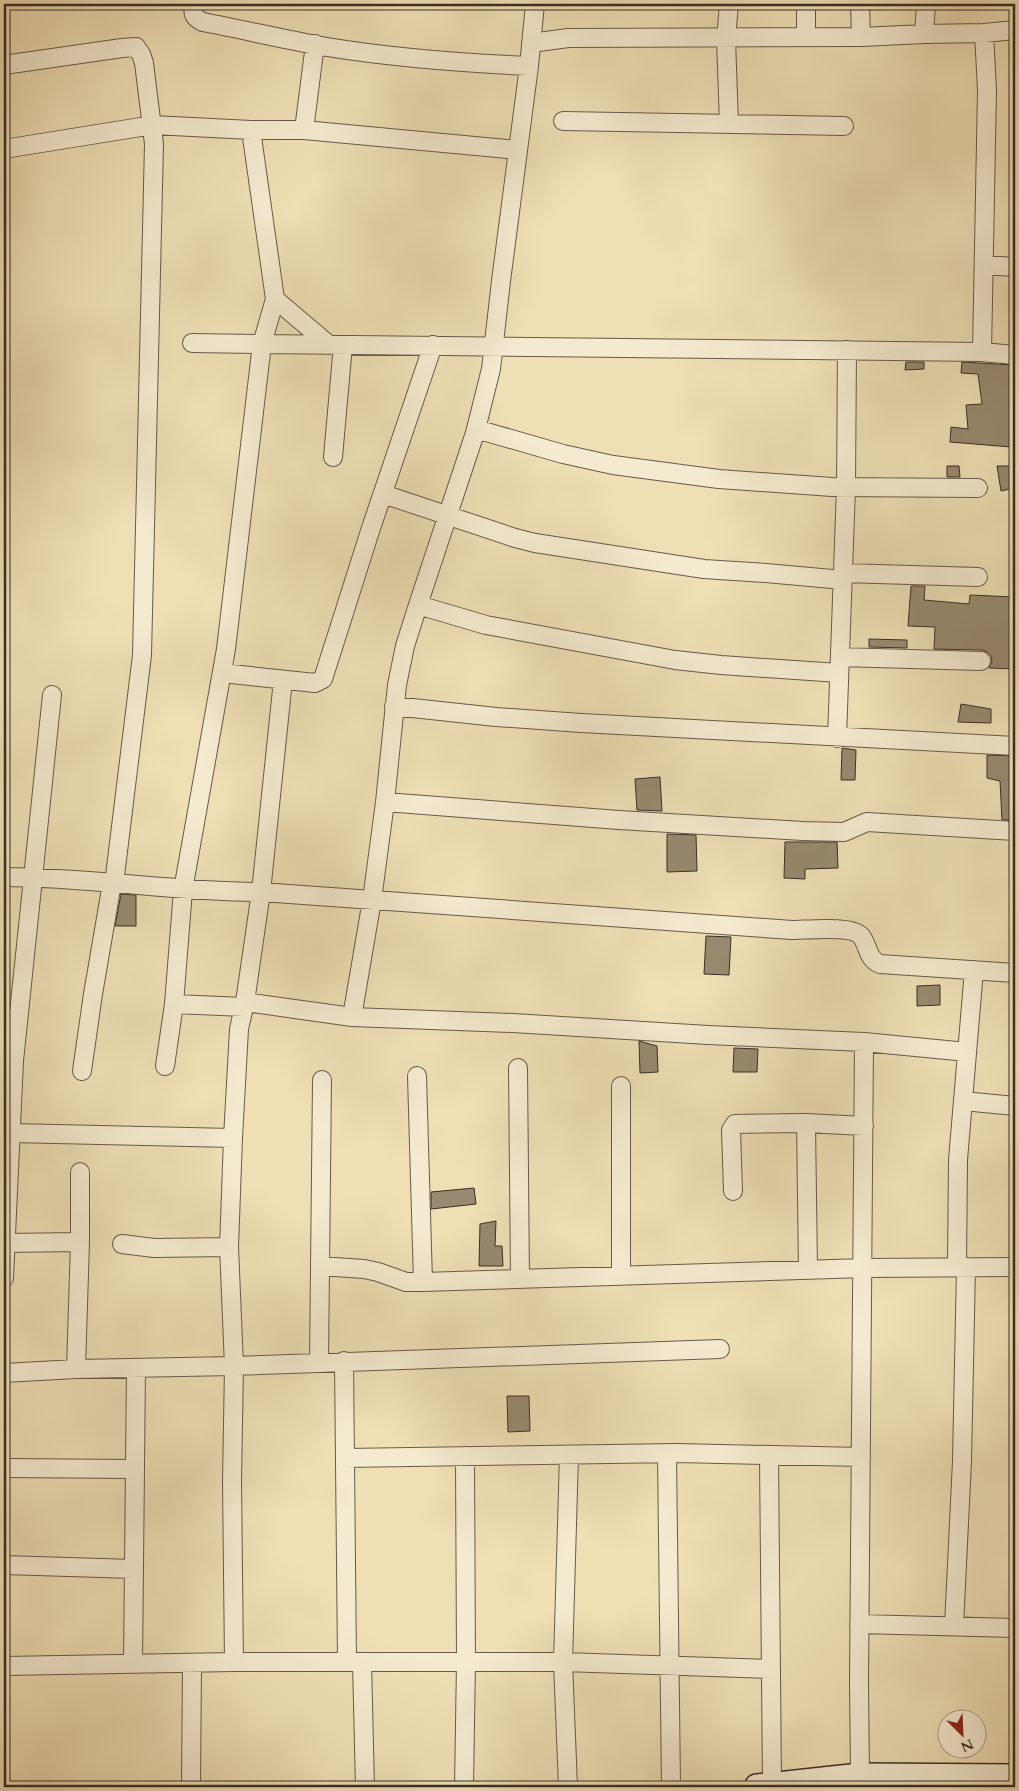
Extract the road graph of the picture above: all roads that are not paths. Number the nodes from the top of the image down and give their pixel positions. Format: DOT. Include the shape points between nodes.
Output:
graph roads {
  1 [pos="194,4"];
  2 [pos="535,4"];
  3 [pos="729,4"];
  4 [pos="806,4"];
  5 [pos="860,4"];
  6 [pos="926,4"];
  7 [pos="1015,30"];
  8 [pos="984,33"];
  9 [pos="924,34"];
  10 [pos="806,36"];
  11 [pos="861,37"];
  12 [pos="726,39"];
  13 [pos="531,43"];
  14 [pos="315,44"];
  15 [pos="4,65"];
  16 [pos="530,66"];
  17 [pos="563,121"];
  18 [pos="729,124"];
  19 [pos="153,125"];
  20 [pos="844,126"];
  21 [pos="251,130"];
  22 [pos="304,130"];
  23 [pos="4,149"];
  24 [pos="518,150"];
  25 [pos="984,265"];
  26 [pos="1015,267"];
  27 [pos="275,299"];
  28 [pos="192,343"];
  29 [pos="262,344"];
  30 [pos="336,344"];
  31 [pos="434,345"];
  32 [pos="494,347"];
  33 [pos="847,350"];
  34 [pos="982,352"];
  35 [pos="1015,355"];
  36 [pos="476,429"];
  37 [pos="333,457"];
  38 [pos="846,487"];
  39 [pos="978,488"];
  40 [pos="383,494"];
  41 [pos="449,515"];
  42 [pos="978,576"];
  43 [pos="843,577"];
  44 [pos="418,605"];
  45 [pos="981,661"];
  46 [pos="840,665"];
  47 [pos="222,673"];
  48 [pos="283,680"];
  49 [pos="52,695"];
  50 [pos="394,706"];
  51 [pos="837,738"];
  52 [pos="1015,746"];
  53 [pos="385,802"];
  54 [pos="1015,831"];
  55 [pos="33,876"];
  56 [pos="4,877"];
  57 [pos="114,884"];
  58 [pos="183,890"];
  59 [pos="261,892"];
  60 [pos="372,900"];
  61 [pos="974,970"];
  62 [pos="1015,973"];
  63 [pos="174,1004"];
  64 [pos="244,1004"];
  65 [pos="352,1017"];
  66 [pos="864,1042"];
  67 [pos="968,1052"];
  68 [pos="165,1066"];
  69 [pos="518,1068"];
  70 [pos="82,1071"];
  71 [pos="417,1076"];
  72 [pos="322,1080"];
  73 [pos="621,1086"];
  74 [pos="963,1101"];
  75 [pos="1015,1106"];
  76 [pos="806,1123"];
  77 [pos="864,1126"];
  78 [pos="10,1133"];
  79 [pos="233,1138"];
  80 [pos="80,1172"];
  81 [pos="733,1190"];
  82 [pos="80,1242"];
  83 [pos="5,1243"];
  84 [pos="122,1244"];
  85 [pos="229,1247"];
  86 [pos="320,1266"];
  87 [pos="962,1267"];
  88 [pos="1015,1267"];
  89 [pos="864,1268"];
  90 [pos="808,1270"];
  91 [pos="621,1276"];
  92 [pos="4,1278"];
  93 [pos="520,1279"];
  94 [pos="423,1282"];
  95 [pos="720,1349"];
  96 [pos="319,1362"];
  97 [pos="344,1362"];
  98 [pos="234,1366"];
  99 [pos="76,1368"];
  100 [pos="136,1368"];
  101 [pos="4,1372"];
  102 [pos="667,1453"];
  103 [pos="569,1455"];
  104 [pos="769,1455"];
  105 [pos="465,1456"];
  106 [pos="861,1457"];
  107 [pos="345,1458"];
  108 [pos="4,1468"];
  109 [pos="134,1470"];
  110 [pos="4,1565"];
  111 [pos="134,1568"];
  112 [pos="859,1624"];
  113 [pos="954,1626"];
  114 [pos="1015,1628"];
  115 [pos="234,1662"];
  116 [pos="354,1662"];
  117 [pos="466,1662"];
  118 [pos="563,1662"];
  119 [pos="192,1663"];
  120 [pos="133,1664"];
  121 [pos="4,1666"];
  122 [pos="670,1666"];
  123 [pos="771,1669"];
  124 [pos="860,1776"];
  125 [pos="1015,1777"];
  126 [pos="898,1782"];
  127 [pos="968,1782"];
  128 [pos="817,1784"];
  129 [pos="764,1786"];
  130 [pos="192,1787"];
  131 [pos="365,1787"];
  132 [pos="464,1787"];
  133 [pos="568,1787"];
  134 [pos="671,1787"];
  1 -- 14 [label="street" via="194,16 204,22"];
  2 -- 13 [label="street"];
  3 -- 12 [label="street"];
  4 -- 10 [label="street"];
  5 -- 11 [label="street"];
  6 -- 9 [label="street"];
  7 -- 8 [label="street"];
  8 -- 9 [label="street"];
  8 -- 25 [label="street" via="988,90"];
  9 -- 11 [label="street"];
  10 -- 11 [label="street"];
  10 -- 12 [label="street"];
  12 -- 13 [label="street" via="568,38"];
  12 -- 18 [label="street"];
  13 -- 16 [label="street"];
  14 -- 16 [label="street" via="412,59"];
  14 -- 22 [label="street"];
  15 -- 19 [label="street" via="136,47 144,63"];
  16 -- 24 [label="street"];
  17 -- 18 [label="street"];
  18 -- 20 [label="street"];
  19 -- 21 [label="street"];
  19 -- 23 [label="street"];
  19 -- 57 [label="street" via="142,655"];
  21 -- 22 [label="street"];
  21 -- 27 [label="street"];
  22 -- 24 [label="street"];
  24 -- 32 [label="street"];
  25 -- 26 [label="street"];
  25 -- 34 [label="street"];
  27 -- 29 [label="street"];
  27 -- 30 [label="street"];
  28 -- 29 [label="street"];
  29 -- 30 [label="street"];
  29 -- 47 [label="street"];
  30 -- 31 [label="street"];
  30 -- 37 [label="street"];
  31 -- 32 [label="street"];
  31 -- 40 [label="street"];
  32 -- 33 [label="street"];
  32 -- 36 [label="street"];
  33 -- 34 [label="street"];
  33 -- 38 [label="street"];
  34 -- 35 [label="street"];
  36 -- 38 [label="street" via="613,465 719,479"];
  36 -- 41 [label="street"];
  38 -- 39 [label="street"];
  38 -- 43 [label="street"];
  40 -- 41 [label="street"];
  40 -- 48 [label="street" via="323,679 315,683"];
  41 -- 43 [label="street" via="535,543 704,569"];
  41 -- 44 [label="street"];
  42 -- 43 [label="street"];
  43 -- 46 [label="street"];
  44 -- 46 [label="street" via="486,625 676,660 721,665"];
  44 -- 50 [label="street"];
  45 -- 46 [label="street"];
  46 -- 51 [label="street"];
  47 -- 48 [label="street"];
  47 -- 58 [label="street"];
  48 -- 59 [label="street"];
  49 -- 55 [label="street"];
  50 -- 51 [label="street" via="515,719"];
  50 -- 53 [label="street"];
  51 -- 52 [label="street"];
  53 -- 54 [label="street" via="803,831 844,832 867,822"];
  53 -- 60 [label="street"];
  55 -- 56 [label="street"];
  55 -- 57 [label="street"];
  55 -- 78 [label="street"];
  57 -- 58 [label="street"];
  57 -- 70 [label="street"];
  58 -- 59 [label="street"];
  58 -- 63 [label="street"];
  59 -- 60 [label="street"];
  59 -- 64 [label="street"];
  60 -- 61 [label="street" via="783,930 844,930 860,936 870,957 880,964"];
  60 -- 65 [label="street"];
  61 -- 62 [label="street"];
  61 -- 67 [label="street"];
  63 -- 64 [label="street"];
  63 -- 68 [label="street"];
  64 -- 65 [label="street"];
  64 -- 79 [label="street" via="239,1029"];
  65 -- 66 [label="street"];
  66 -- 67 [label="street"];
  66 -- 77 [label="street"];
  67 -- 74 [label="street"];
  69 -- 93 [label="street"];
  71 -- 94 [label="street"];
  72 -- 86 [label="street"];
  73 -- 91 [label="street"];
  74 -- 75 [label="street"];
  74 -- 87 [label="street" via="958,1160"];
  76 -- 77 [label="street"];
  76 -- 81 [label="street" via="741,1123 733,1126"];
  76 -- 90 [label="street"];
  77 -- 89 [label="street"];
  78 -- 79 [label="street"];
  78 -- 83 [label="street"];
  79 -- 85 [label="street"];
  80 -- 82 [label="street"];
  82 -- 83 [label="street"];
  82 -- 99 [label="street"];
  83 -- 92 [label="street"];
  84 -- 85 [label="street" via="154,1248"];
  85 -- 98 [label="street"];
  86 -- 94 [label="street" via="364,1269 406,1282"];
  86 -- 96 [label="street"];
  87 -- 88 [label="street"];
  87 -- 89 [label="street"];
  87 -- 113 [label="street" via="962,1461"];
  89 -- 90 [label="street"];
  89 -- 106 [label="street"];
  90 -- 91 [label="street"];
  91 -- 93 [label="street"];
  93 -- 94 [label="street"];
  95 -- 97 [label="street"];
  96 -- 97 [label="street"];
  96 -- 98 [label="street"];
  97 -- 107 [label="street"];
  98 -- 100 [label="street"];
  98 -- 115 [label="street"];
  99 -- 100 [label="street"];
  99 -- 101 [label="street"];
  100 -- 109 [label="street"];
  102 -- 103 [label="street"];
  102 -- 104 [label="street"];
  102 -- 122 [label="street"];
  103 -- 105 [label="street"];
  103 -- 118 [label="street"];
  104 -- 106 [label="street"];
  104 -- 123 [label="street"];
  105 -- 107 [label="street"];
  105 -- 117 [label="street"];
  106 -- 112 [label="street"];
  107 -- 116 [label="street"];
  108 -- 109 [label="street"];
  109 -- 111 [label="street"];
  110 -- 111 [label="street"];
  111 -- 120 [label="street"];
  112 -- 113 [label="street"];
  112 -- 124 [label="street"];
  113 -- 114 [label="street"];
  115 -- 116 [label="street"];
  115 -- 119 [label="street"];
  116 -- 117 [label="street"];
  116 -- 131 [label="street"];
  117 -- 118 [label="street"];
  117 -- 132 [label="street"];
  118 -- 122 [label="street"];
  118 -- 133 [label="street"];
  119 -- 120 [label="street"];
  119 -- 130 [label="street"];
  120 -- 121 [label="street"];
  122 -- 123 [label="street"];
  122 -- 134 [label="street"];
  123 -- 129 [label="street"];
  124 -- 126 [label="street"];
  124 -- 128 [label="street"];
  125 -- 127 [label="street"];
  126 -- 127 [label="street"];
  128 -- 129 [label="street"];
}
